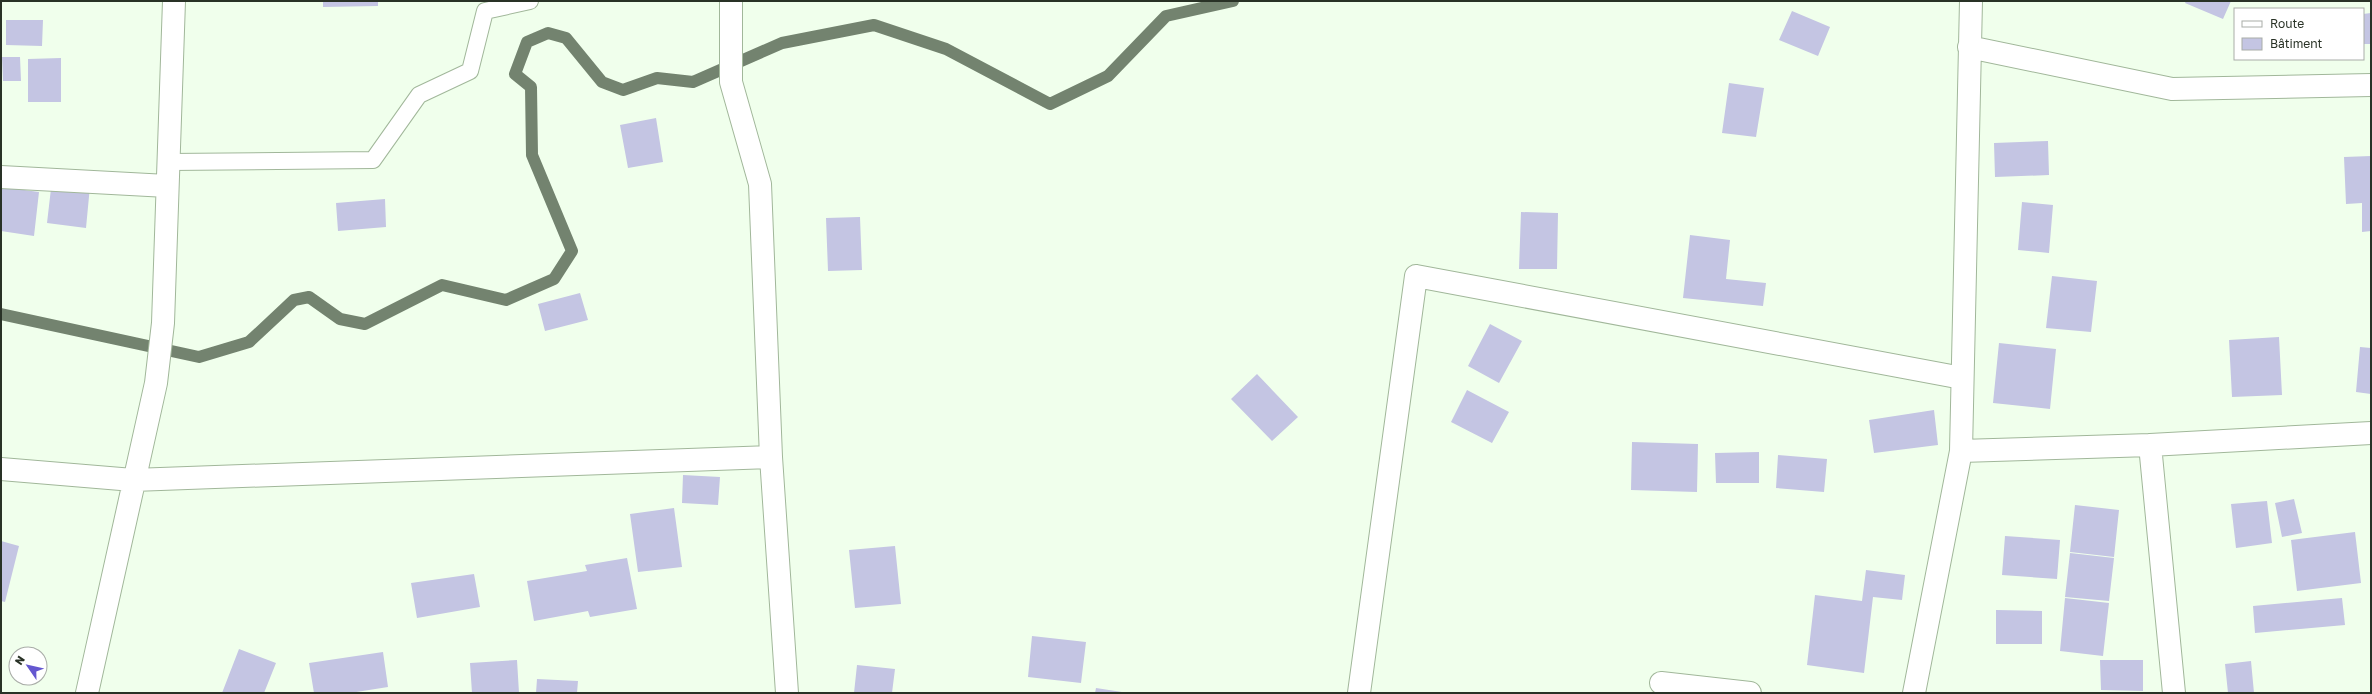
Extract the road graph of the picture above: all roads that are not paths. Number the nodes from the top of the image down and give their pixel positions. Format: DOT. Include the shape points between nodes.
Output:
graph roads {
  1 [pos="174,1"];
  2 [pos="530,1"];
  3 [pos="731,1"];
  4 [pos="1971,1"];
  5 [pos="1969,47"];
  6 [pos="2371,85"];
  7 [pos="169,162"];
  8 [pos="1,177"];
  9 [pos="167,186"];
  10 [pos="1962,378"];
  11 [pos="2371,433"];
  12 [pos="2150,444"];
  13 [pos="1961,451"];
  14 [pos="772,457"];
  15 [pos="1,469"];
  16 [pos="133,480"];
  17 [pos="1661,683"];
  18 [pos="87,693"];
  19 [pos="787,693"];
  20 [pos="1359,693"];
  21 [pos="1750,693"];
  22 [pos="1914,693"];
  23 [pos="2174,693"];
  1 -- 7 [label="street"];
  2 -- 7 [label="lane" via="485,11 470,71 420,95 373,160"];
  3 -- 14 [label="street" via="731,82 760,184"];
  4 -- 5 [label="street"];
  5 -- 6 [label="street" via="2172,89"];
  5 -- 10 [label="street"];
  7 -- 9 [label="street"];
  8 -- 9 [label="street"];
  9 -- 16 [label="street" via="163,323 156,383"];
  10 -- 13 [label="street"];
  10 -- 20 [label="street" via="1416,276"];
  11 -- 12 [label="street"];
  12 -- 13 [label="street"];
  12 -- 23 [label="street"];
  13 -- 22 [label="street"];
  14 -- 16 [label="street"];
  14 -- 19 [label="street"];
  15 -- 16 [label="street"];
  16 -- 18 [label="street"];
  17 -- 21 [label="street"];
}
